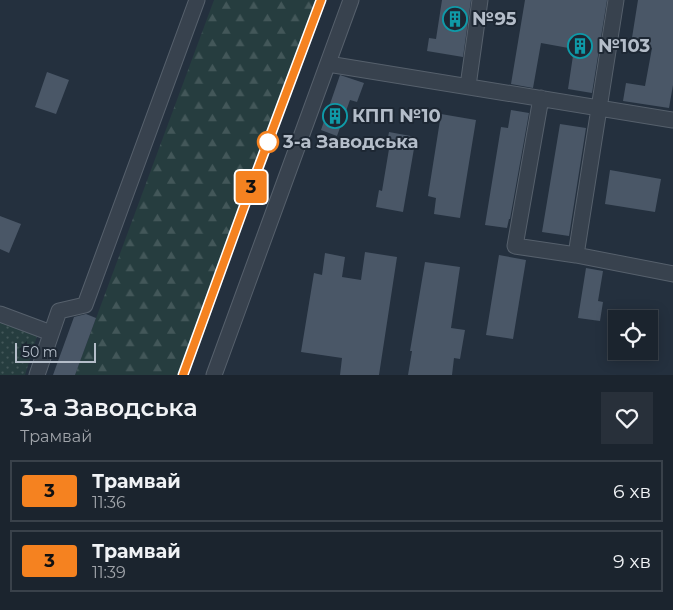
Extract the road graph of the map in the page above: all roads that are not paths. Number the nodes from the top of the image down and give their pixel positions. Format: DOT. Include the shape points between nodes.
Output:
graph roads {
  1 [pos="197,0"];
  2 [pos="351,0"];
  3 [pos="480,0"];
  4 [pos="616,0"];
  5 [pos="328,64"];
  6 [pos="468,86"];
  7 [pos="541,98"];
  8 [pos="598,108"];
  9 [pos="673,120"];
  10 [pos="576,255"];
  11 [pos="673,274"];
  12 [pos="0,314"];
  13 [pos="51,333"];
  14 [pos="37,375"];
  15 [pos="214,375"];
  1 -- 13 [label="street" via="86,305 58,311"];
  2 -- 5 [label="street"];
  3 -- 6 [label="street"];
  4 -- 8 [label="street"];
  5 -- 6 [label="street"];
  5 -- 15 [label="street"];
  6 -- 7 [label="street"];
  7 -- 8 [label="street"];
  7 -- 10 [label="street" via="515,246"];
  8 -- 9 [label="street"];
  8 -- 10 [label="street"];
  10 -- 11 [label="street"];
  12 -- 13 [label="street"];
  13 -- 14 [label="street"];
}
